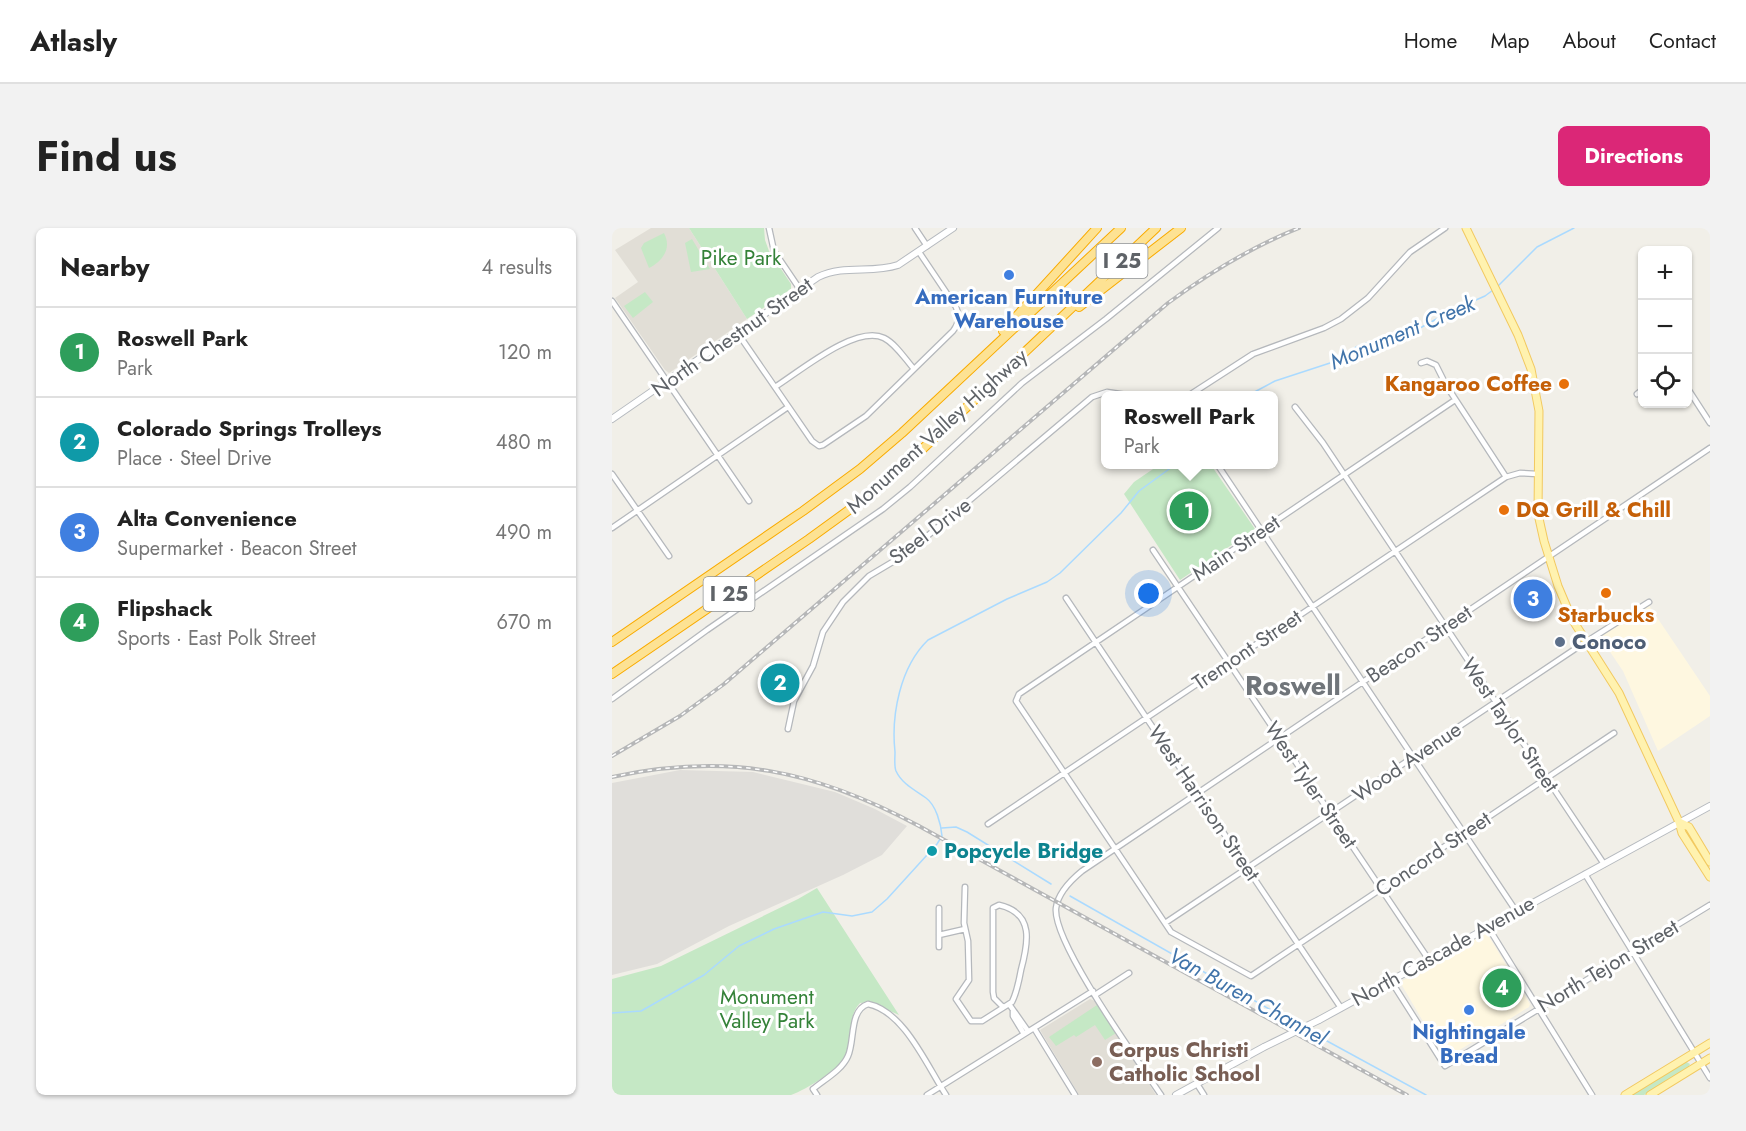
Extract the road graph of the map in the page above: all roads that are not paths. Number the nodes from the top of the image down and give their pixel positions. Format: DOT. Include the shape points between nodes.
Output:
graph roads {
  1 [pos="769,228"];
  2 [pos="915,228"];
  3 [pos="953,228"];
  4 [pos="1097,228"];
  5 [pos="1120,228"];
  6 [pos="1156,228"];
  7 [pos="1181,228"];
  8 [pos="1218,228"];
  9 [pos="1445,228"];
  10 [pos="1466,228"];
  11 [pos="927,246"];
  12 [pos="919,252"];
  13 [pos="799,288"];
  14 [pos="613,304"];
  15 [pos="1051,328"];
  16 [pos="737,332"];
  17 [pos="978,361"];
  18 [pos="1421,363"];
  19 [pos="914,369"];
  20 [pos="667,381"];
  21 [pos="776,387"];
  22 [pos="1196,391"];
  23 [pos="1101,394"];
  24 [pos="1692,395"];
  25 [pos="1455,400"];
  26 [pos="788,407"];
  27 [pos="1295,407"];
  28 [pos="612,419"];
  29 [pos="1710,423"];
  30 [pos="1710,448"];
  31 [pos="718,455"];
  32 [pos="1220,469"];
  33 [pos="612,474"];
  34 [pos="1537,474"];
  35 [pos="1344,475"];
  36 [pos="1506,477"];
  37 [pos="748,501"];
  38 [pos="637,511"];
  39 [pos="612,528"];
  40 [pos="1261,531"];
  41 [pos="1153,550"];
  42 [pos="1395,551"];
  43 [pos="669,556"];
  44 [pos="1548,557"];
  45 [pos="1410,560"];
  46 [pos="1403,564"];
  47 [pos="1178,586"];
  48 [pos="1066,598"];
  49 [pos="1649,602"];
  50 [pos="1312,607"];
  51 [pos="1445,627"];
  52 [pos="1096,641"];
  53 [pos="612,642"];
  54 [pos="1587,642"];
  55 [pos="1229,661"];
  56 [pos="612,674"];
  57 [pos="1362,683"];
  58 [pos="612,699"];
  59 [pos="1495,703"];
  60 [pos="1147,717"];
  61 [pos="788,729"];
  62 [pos="1614,733"];
  63 [pos="1280,738"];
  64 [pos="1414,758"];
  65 [pos="1064,773"];
  66 [pos="1547,779"];
  67 [pos="1198,793"];
  68 [pos="1710,806"];
  69 [pos="1331,813"];
  70 [pos="1679,822"];
  71 [pos="988,824"];
  72 [pos="1464,833"];
  73 [pos="1115,849"];
  74 [pos="1710,862"];
  75 [pos="1604,864"];
  76 [pos="1248,868"];
  77 [pos="1585,874"];
  78 [pos="1710,877"];
  79 [pos="965,888"];
  80 [pos="1381,889"];
  81 [pos="1710,905"];
  82 [pos="939,908"];
  83 [pos="1516,911"];
  84 [pos="1165,924"];
  85 [pos="1488,927"];
  86 [pos="965,928"];
  87 [pos="939,935"];
  88 [pos="1299,945"];
  89 [pos="939,948"];
  90 [pos="1633,951"];
  91 [pos="1429,960"];
  92 [pos="1129,973"];
  93 [pos="1391,981"];
  94 [pos="1094,993"];
  95 [pos="1009,1004"];
  96 [pos="1003,1007"];
  97 [pos="1341,1008"];
  98 [pos="1538,1008"];
  99 [pos="1034,1028"];
  100 [pos="1026,1032"];
  101 [pos="1710,1043"];
  102 [pos="1694,1053"];
  103 [pos="1710,1058"];
  104 [pos="1701,1064"];
  105 [pos="1710,1078"];
  106 [pos="1197,1084"];
  107 [pos="940,1087"];
  108 [pos="817,1095"];
  109 [pos="927,1095"];
  110 [pos="946,1095"];
  111 [pos="1075,1095"];
  112 [pos="1161,1095"];
  113 [pos="1176,1095"];
  114 [pos="1204,1095"];
  115 [pos="1592,1095"];
  116 [pos="1625,1095"];
  117 [pos="1650,1095"];
  1 -- 13 [label="street" via="774,251"];
  2 -- 11 [label="street"];
  3 -- 11 [label="main road, North Chestnut Street"];
  4 -- 17 [label="highway"];
  5 -- 17 [label="highway, Monument Valley Highway / I 25"];
  6 -- 15 [label="highway, Monument Valley Highway / I 25"];
  7 -- 15 [label="highway"];
  8 -- 58 [label="street" via="1022,383 883,509"];
  9 -- 22 [label="street" via="1406,256 1368,298 1341,319 1253,354"];
  10 -- 34 [label="main road" via="1527,357 1539,411"];
  11 -- 12 [label="main road, North Chestnut Street"];
  12 -- 13 [label="main road, North Chestnut Street" via="894,266 833,270"];
  12 -- 19 [label="street" via="956,307 959,320 953,332"];
  13 -- 16 [label="main road, North Chestnut Street"];
  14 -- 20 [label="street"];
  15 -- 56 [label="highway, Monument Valley Highway / I 25" via="871,494"];
  16 -- 20 [label="main road, North Chestnut Street"];
  16 -- 21 [label="street"];
  17 -- 53 [label="highway, Monument Valley Highway / I 25" via="902,434 850,477"];
  18 -- 25 [label="street" via="1436,365"];
  19 -- 21 [label="street" via="883,338 859,337 842,343"];
  19 -- 26 [label="street" via="866,416 819,446"];
  20 -- 28 [label="main road, North Chestnut Street"];
  20 -- 31 [label="street"];
  21 -- 26 [label="street"];
  23 -- 61 [label="street, Steel Drive" via="1092,397 906,554 869,576 843,602 823,632 813,666 794,701"];
  24 -- 29 [label="street"];
  25 -- 35 [label="street, Main Street"];
  25 -- 36 [label="street"];
  26 -- 31 [label="street"];
  27 -- 35 [label="street, West Taylor Street"];
  30 -- 44 [label="street, Beacon Street"];
  31 -- 37 [label="street"];
  31 -- 38 [label="street"];
  32 -- 40 [label="street"];
  33 -- 38 [label="street"];
  34 -- 36 [label="street"];
  34 -- 44 [label="main road" via="1538,514"];
  35 -- 40 [label="street, Main Street"];
  35 -- 42 [label="street, West Taylor Street"];
  36 -- 42 [label="street, Tremont Street"];
  38 -- 39 [label="street"];
  38 -- 43 [label="street"];
  40 -- 47 [label="street, Main Street"];
  40 -- 50 [label="street"];
  41 -- 47 [label="street, West Tyler Street"];
  42 -- 46 [label="street, West Taylor Street"];
  42 -- 50 [label="street, Tremont Street"];
  44 -- 51 [label="street, Beacon Street"];
  44 -- 54 [label="main road" via="1572,619"];
  45 -- 46 [label="street"];
  46 -- 51 [label="street, West Taylor Street"];
  47 -- 52 [label="street, Main Street"];
  47 -- 55 [label="street, West Tyler Street"];
  48 -- 52 [label="street, West Harrison Street"];
  49 -- 54 [label="street, Wood Avenue"];
  50 -- 55 [label="street, Tremont Street"];
  50 -- 57 [label="street"];
  51 -- 57 [label="street, Beacon Street"];
  51 -- 59 [label="street, West Taylor Street"];
  52 -- 60 [label="street, West Harrison Street"];
  52 -- 65 [label="street, Main Street" via="1017,696 1016,701"];
  54 -- 59 [label="street, Wood Avenue"];
  54 -- 70 [label="main road" via="1619,693"];
  55 -- 60 [label="street, Tremont Street"];
  55 -- 63 [label="street, West Tyler Street"];
  57 -- 63 [label="street, Beacon Street"];
  57 -- 64 [label="street"];
  59 -- 64 [label="street, Wood Avenue"];
  59 -- 66 [label="street, West Taylor Street"];
  60 -- 65 [label="street, Tremont Street"];
  60 -- 67 [label="street, West Harrison Street"];
  62 -- 66 [label="street, Concord Street"];
  63 -- 67 [label="street, Beacon Street"];
  63 -- 69 [label="street, West Tyler Street"];
  64 -- 69 [label="street, Wood Avenue"];
  64 -- 72 [label="street"];
  65 -- 71 [label="street, Tremont Street"];
  65 -- 73 [label="street"];
  66 -- 72 [label="street, Concord Street"];
  66 -- 75 [label="street, West Taylor Street"];
  67 -- 73 [label="street, Beacon Street"];
  67 -- 76 [label="street, West Harrison Street"];
  68 -- 70 [label="main road, North Cascade Avenue"];
  69 -- 76 [label="street, Wood Avenue"];
  69 -- 80 [label="street, West Tyler Street"];
  70 -- 74 [label="main road" via="1689,827"];
  70 -- 75 [label="main road, North Cascade Avenue"];
  70 -- 78 [label="main road"];
  72 -- 80 [label="street, Concord Street"];
  72 -- 83 [label="street"];
  73 -- 84 [label="street"];
  73 -- 94 [label="street, Beacon Street" via="1071,881 1059,898 1056,914 1069,951"];
  75 -- 77 [label="main road, North Cascade Avenue"];
  76 -- 84 [label="street, Wood Avenue"];
  76 -- 88 [label="street, West Harrison Street"];
  77 -- 83 [label="main road, North Cascade Avenue"];
  77 -- 90 [label="street"];
  79 -- 86 [label="street"];
  80 -- 88 [label="street, Concord Street"];
  80 -- 91 [label="street, West Tyler Street"];
  81 -- 90 [label="street, North Tejon Street"];
  82 -- 87 [label="street"];
  83 -- 85 [label="main road, North Cascade Avenue"];
  84 -- 88 [label="street, Concord Street" via="1171,932 1251,975"];
  85 -- 91 [label="main road, North Cascade Avenue"];
  85 -- 98 [label="street"];
  86 -- 87 [label="street"];
  86 -- 96 [label="street" via="969,980 956,999 974,1022"];
  87 -- 89 [label="street"];
  88 -- 97 [label="street, West Harrison Street"];
  90 -- 98 [label="street, North Tejon Street"];
  90 -- 102 [label="street"];
  91 -- 93 [label="main road, North Cascade Avenue"];
  92 -- 94 [label="street"];
  93 -- 97 [label="main road, North Cascade Avenue"];
  93 -- 98 [label="street, North Tejon Street" via="1445,1066"];
  94 -- 99 [label="street"];
  94 -- 112 [label="street"];
  95 -- 96 [label="street"];
  95 -- 96 [label="street" via="1028,946 1028,933 1017,914 999,905 993,908 993,987 994,998"];
  95 -- 100 [label="street"];
  97 -- 106 [label="main road, North Cascade Avenue, bridge"];
  98 -- 115 [label="street"];
  99 -- 100 [label="street"];
  99 -- 111 [label="street"];
  100 -- 107 [label="street"];
  101 -- 102 [label="main road"];
  102 -- 104 [label="street"];
  102 -- 116 [label="main road"];
  103 -- 104 [label="main road"];
  104 -- 105 [label="street"];
  104 -- 117 [label="main road"];
  106 -- 113 [label="main road, North Cascade Avenue"];
  106 -- 114 [label="street"];
  107 -- 108 [label="street" via="899,1021 872,1005 862,1007 856,1015 846,1060 813,1089"];
  107 -- 109 [label="street"];
  107 -- 110 [label="street"];
}
